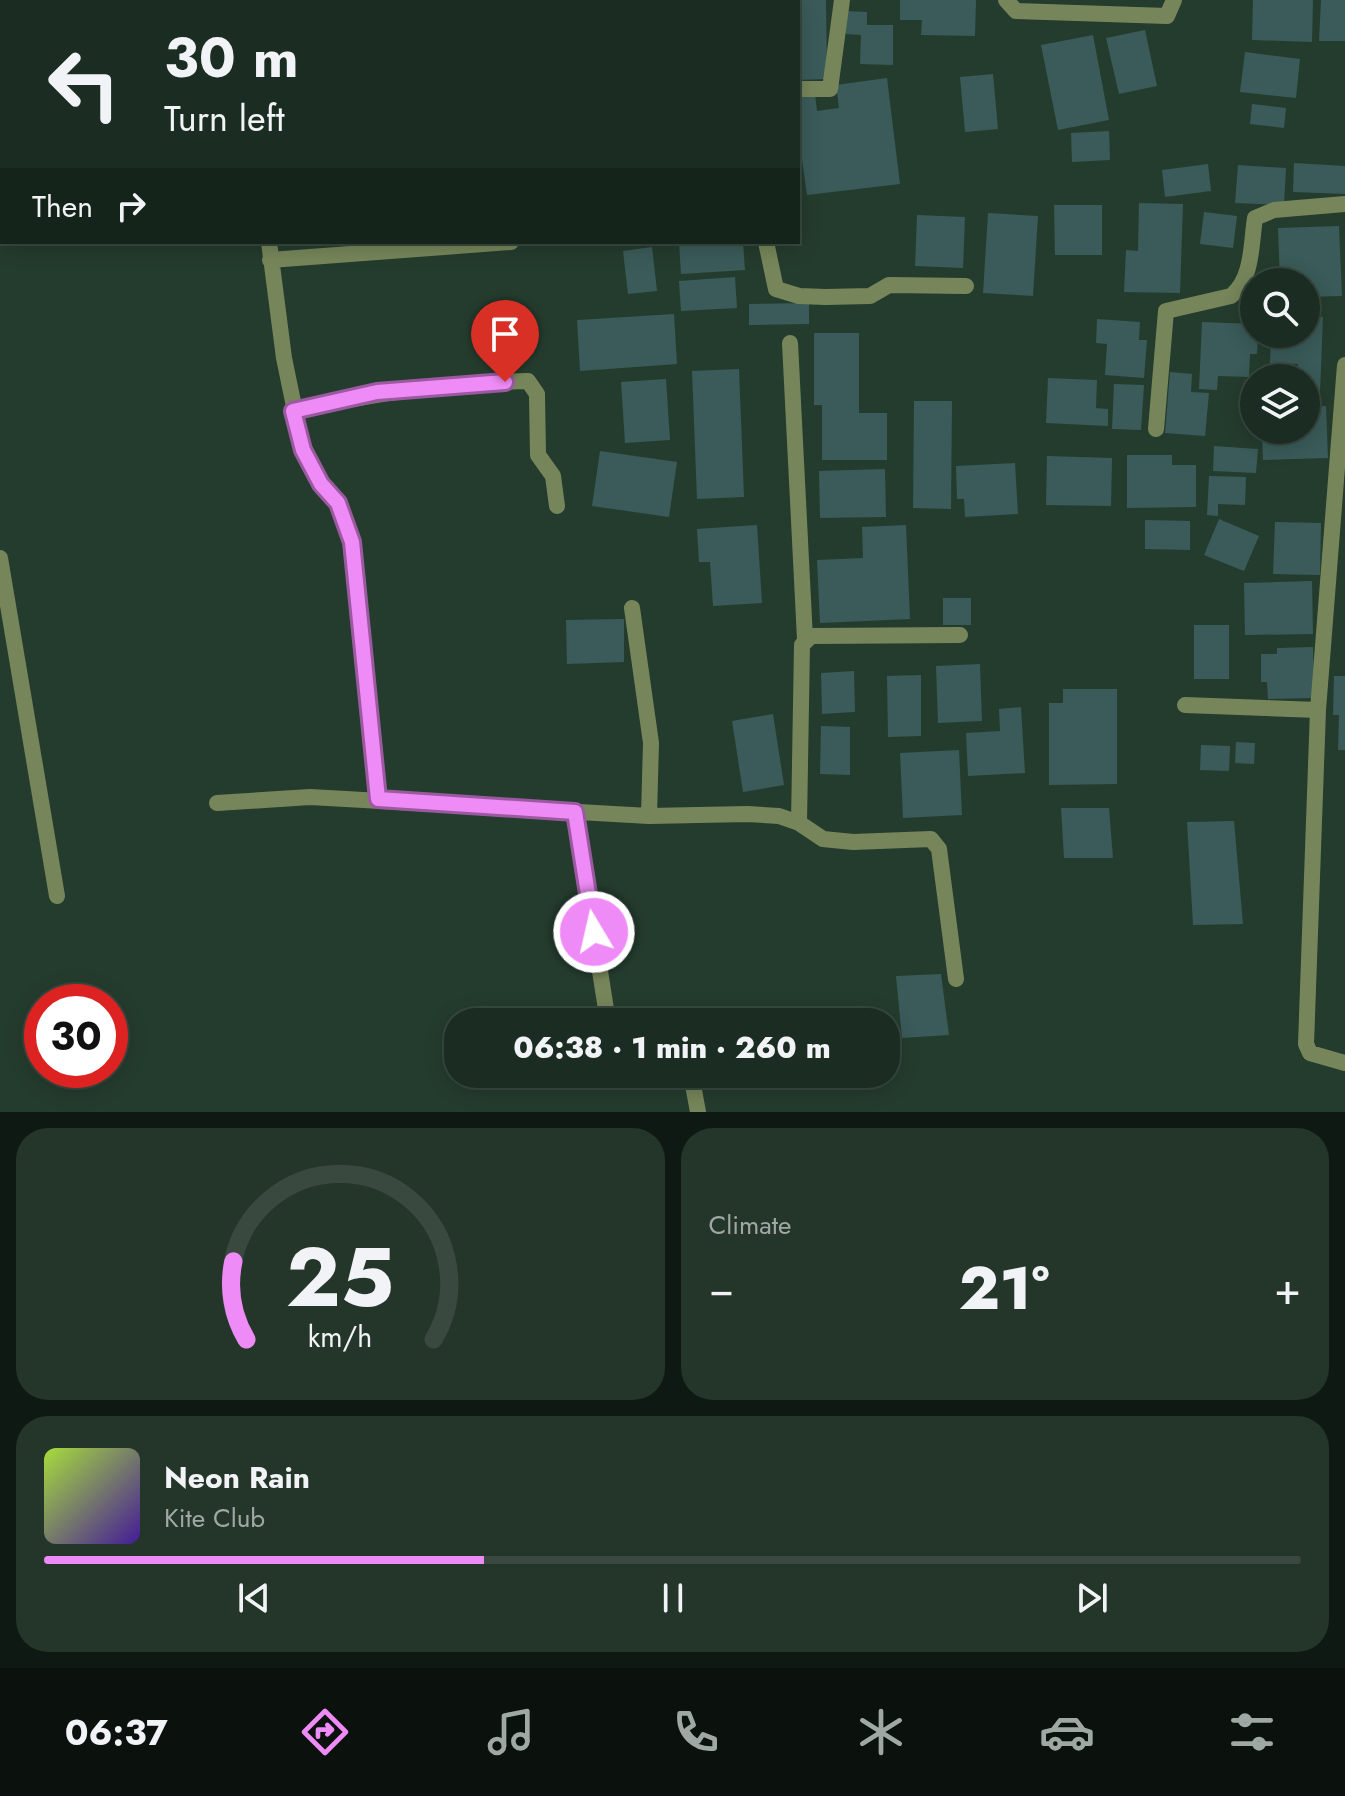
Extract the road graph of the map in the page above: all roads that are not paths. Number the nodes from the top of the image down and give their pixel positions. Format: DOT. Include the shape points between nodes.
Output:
graph roads {
  1 [pos="842,0"];
  2 [pos="1006,0"];
  3 [pos="1174,0"];
  4 [pos="800,89"];
  5 [pos="1345,204"];
  6 [pos="269,244"];
  7 [pos="484,244"];
  8 [pos="766,244"];
  9 [pos="270,260"];
  10 [pos="966,286"];
  11 [pos="790,343"];
  12 [pos="1345,365"];
  13 [pos="293,411"];
  14 [pos="1156,429"];
  15 [pos="1339,500"];
  16 [pos="557,506"];
  17 [pos="0,558"];
  18 [pos="632,608"];
  19 [pos="960,635"];
  20 [pos="805,639"];
  21 [pos="1185,705"];
  22 [pos="1318,710"];
  23 [pos="378,799"];
  24 [pos="217,803"];
  25 [pos="575,812"];
  26 [pos="649,816"];
  27 [pos="799,823"];
  28 [pos="57,896"];
  29 [pos="956,979"];
  30 [pos="606,1008"];
  31 [pos="1345,1063"];
  32 [pos="694,1088"];
  33 [pos="698,1112"];
  1 -- 4 [label="street" via="830,89"];
  2 -- 3 [label="street" via="1016,11 1167,16"];
  5 -- 14 [label="street" via="1274,210 1255,218 1239,290 1166,311"];
  6 -- 9 [label="street"];
  7 -- 9 [label="street"];
  8 -- 10 [label="street" via="776,289 799,296 870,296 889,285"];
  9 -- 13 [label="street"];
  11 -- 20 [label="street"];
  12 -- 15 [label="street"];
  13 -- 16 [label="street" via="377,392 528,381 537,394 538,455 553,476"];
  13 -- 23 [label="street" via="303,450 338,503 352,542"];
  15 -- 22 [label="street"];
  17 -- 28 [label="street"];
  18 -- 26 [label="street" via="651,743"];
  19 -- 20 [label="street"];
  20 -- 27 [label="street"];
  21 -- 22 [label="street"];
  22 -- 31 [label="street" via="1306,1044 1310,1053"];
  23 -- 24 [label="street"];
  23 -- 25 [label="street"];
  25 -- 26 [label="street"];
  25 -- 30 [label="street"];
  26 -- 27 [label="street" via="748,814"];
  27 -- 29 [label="street" via="823,839 936,843"];
  32 -- 33 [label="street"];
}
